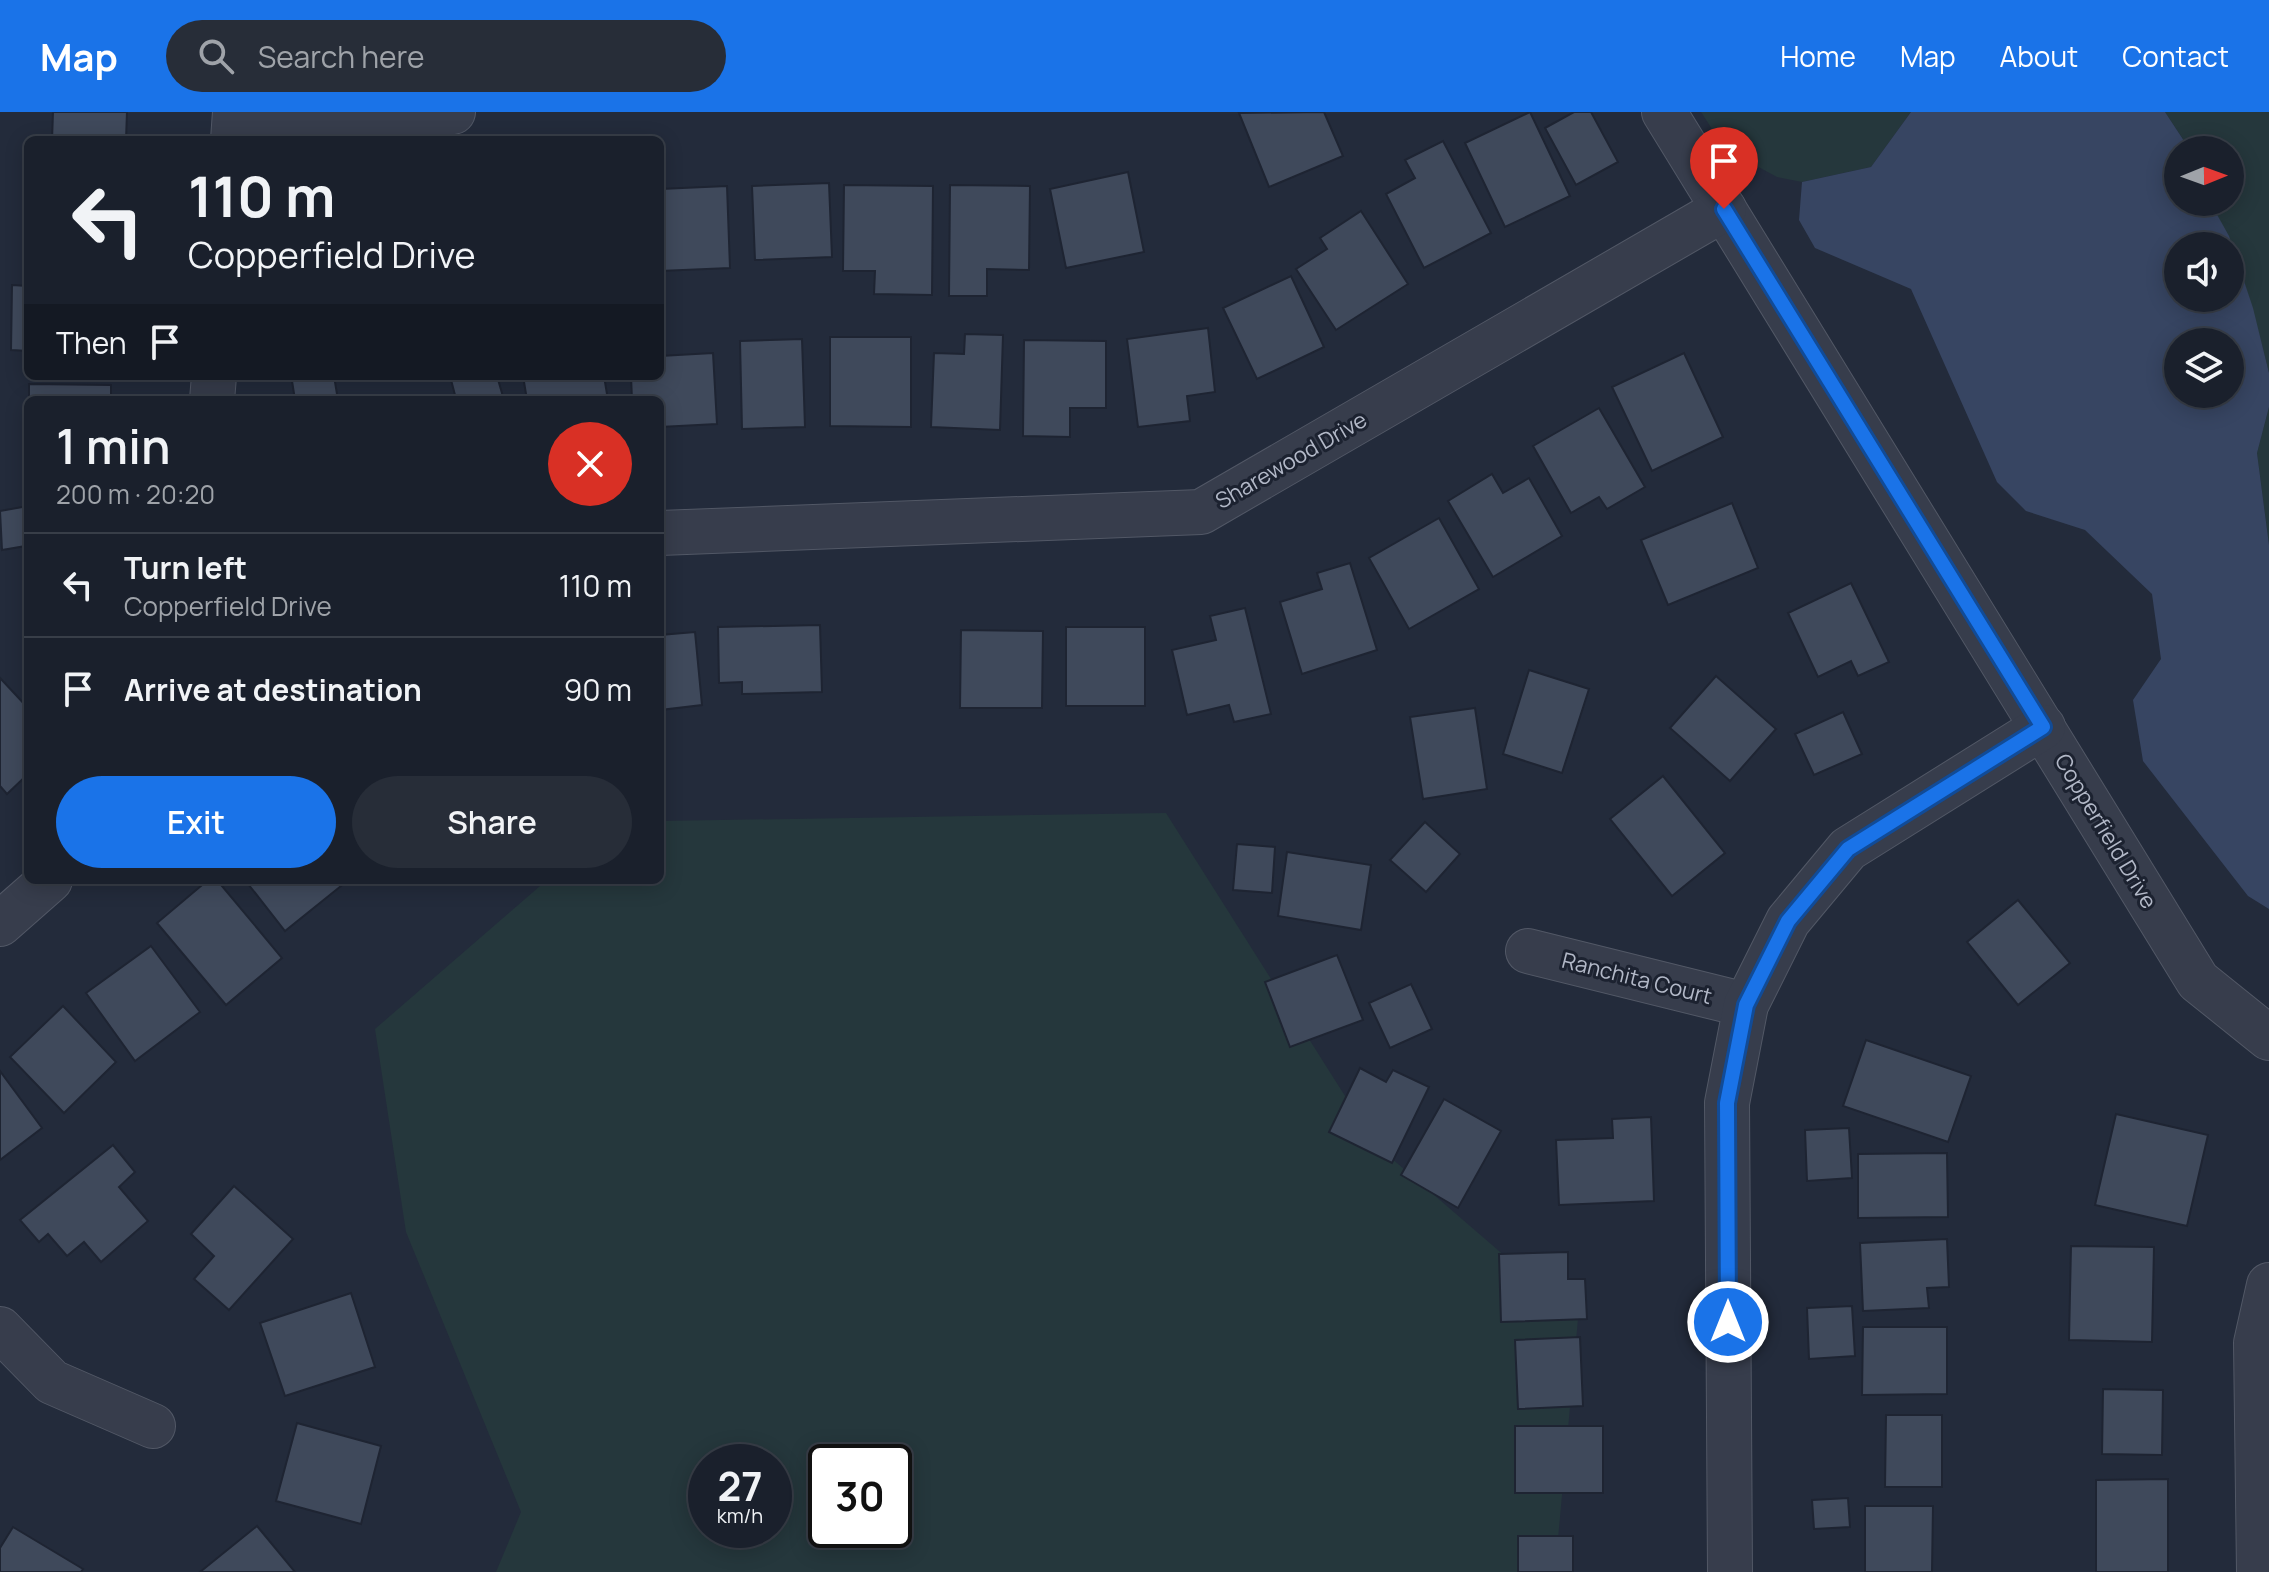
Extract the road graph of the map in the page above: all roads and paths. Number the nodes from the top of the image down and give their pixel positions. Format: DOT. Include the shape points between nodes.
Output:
graph roads {
  1 [pos="235,112"];
  2 [pos="453,112"];
  3 [pos="1664,112"];
  4 [pos="233,136"];
  5 [pos="1724,209"];
  6 [pos="664,533"];
  7 [pos="2043,727"];
  8 [pos="45,884"];
  9 [pos="0,924"];
  10 [pos="1528,951"];
  11 [pos="1746,1005"];
  12 [pos="2269,1038"];
  13 [pos="2269,1285"];
  14 [pos="0,1329"];
  15 [pos="153,1426"];
  16 [pos="1730,1572"];
  17 [pos="2259,1572"];
  1 -- 2 [label="street" via="368,128"];
  1 -- 4 [label="street"];
  3 -- 5 [label="street, Copperfield Drive"];
  5 -- 6 [label="street, Sharewood Drive" via="1201,512"];
  5 -- 7 [label="street, Copperfield Drive"];
  7 -- 11 [label="street" via="1848,849 1788,921"];
  7 -- 12 [label="street, Copperfield Drive" via="2198,981"];
  8 -- 9 [label="street"];
  10 -- 11 [label="street, Ranchita Court"];
  11 -- 16 [label="street" via="1727,1103"];
  13 -- 17 [label="street" via="2256,1343"];
  14 -- 15 [label="street" via="52,1382"];
}
